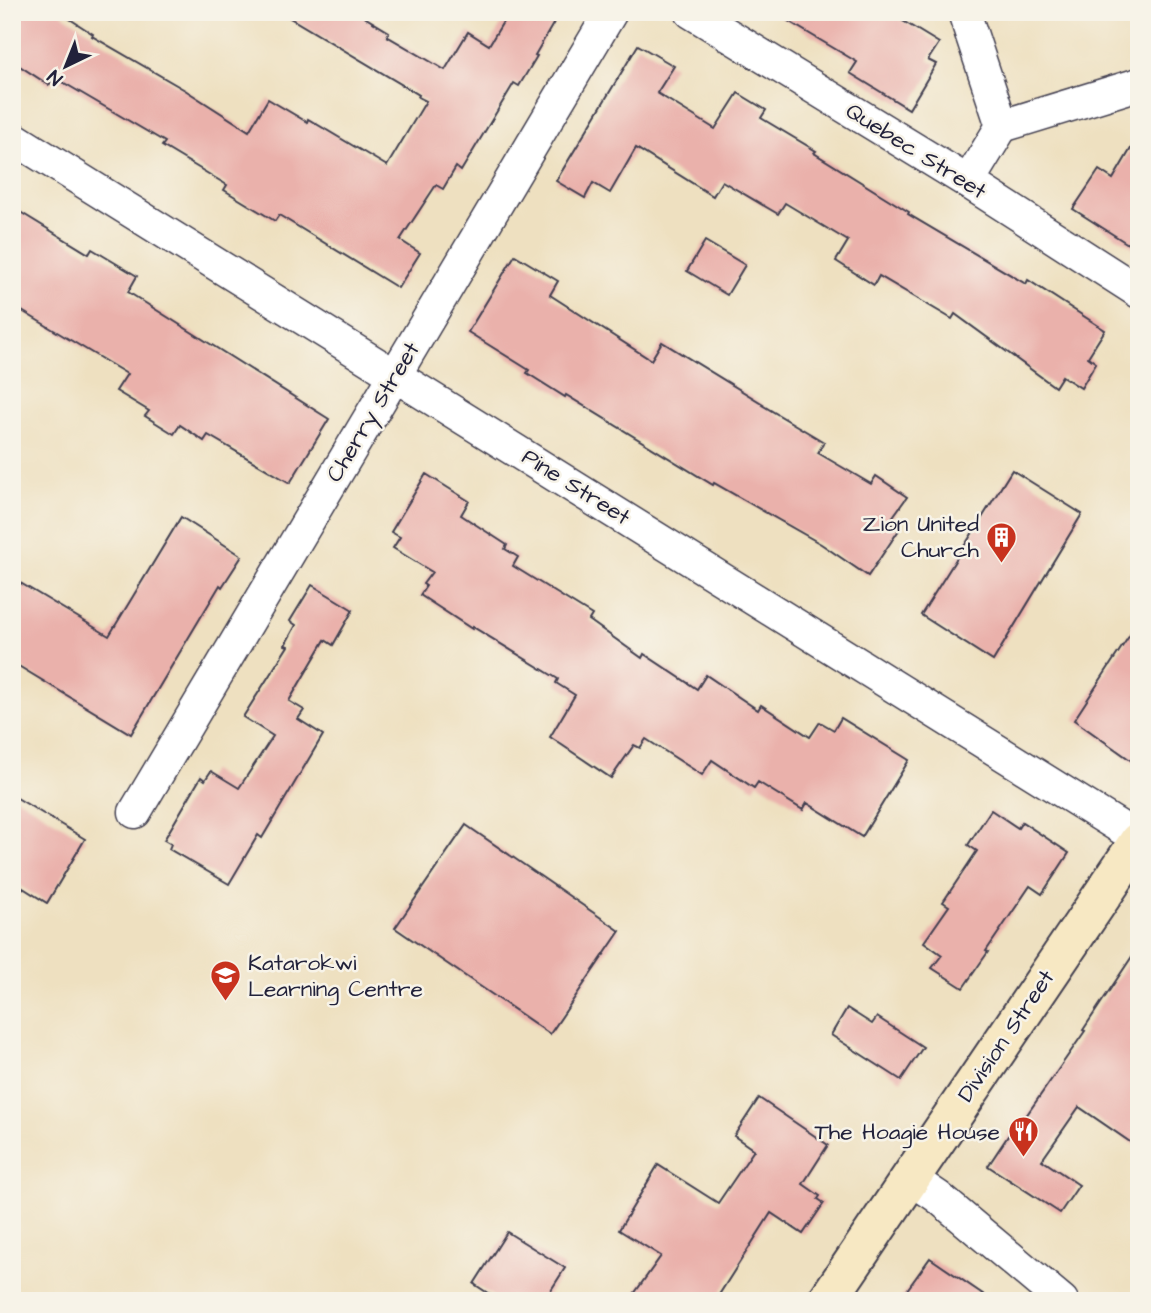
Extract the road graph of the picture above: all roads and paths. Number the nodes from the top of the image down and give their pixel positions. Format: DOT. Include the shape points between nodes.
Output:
graph roads {
  1 [pos="611,12"];
  2 [pos="691,12"];
  3 [pos="964,12"];
  4 [pos="1139,84"];
  5 [pos="1002,126"];
  6 [pos="12,136"];
  7 [pos="968,182"];
  8 [pos="1139,292"];
  9 [pos="395,375"];
  10 [pos="135,812"];
  11 [pos="1139,840"];
  12 [pos="909,1178"];
  13 [pos="827,1301"];
  14 [pos="1062,1301"];
  1 -- 9 [label="street, Cherry Street"];
  2 -- 7 [label="street, Quebec Street"];
  3 -- 5 [label="street"];
  4 -- 5 [label="street"];
  5 -- 7 [label="street"];
  6 -- 9 [label="street, Pine Street"];
  7 -- 8 [label="street, Quebec Street"];
  9 -- 10 [label="street, Cherry Street"];
  9 -- 11 [label="street, Pine Street"];
  11 -- 12 [label="main road, Division Street"];
  12 -- 13 [label="main road, Division Street"];
  12 -- 14 [label="street"];
}
